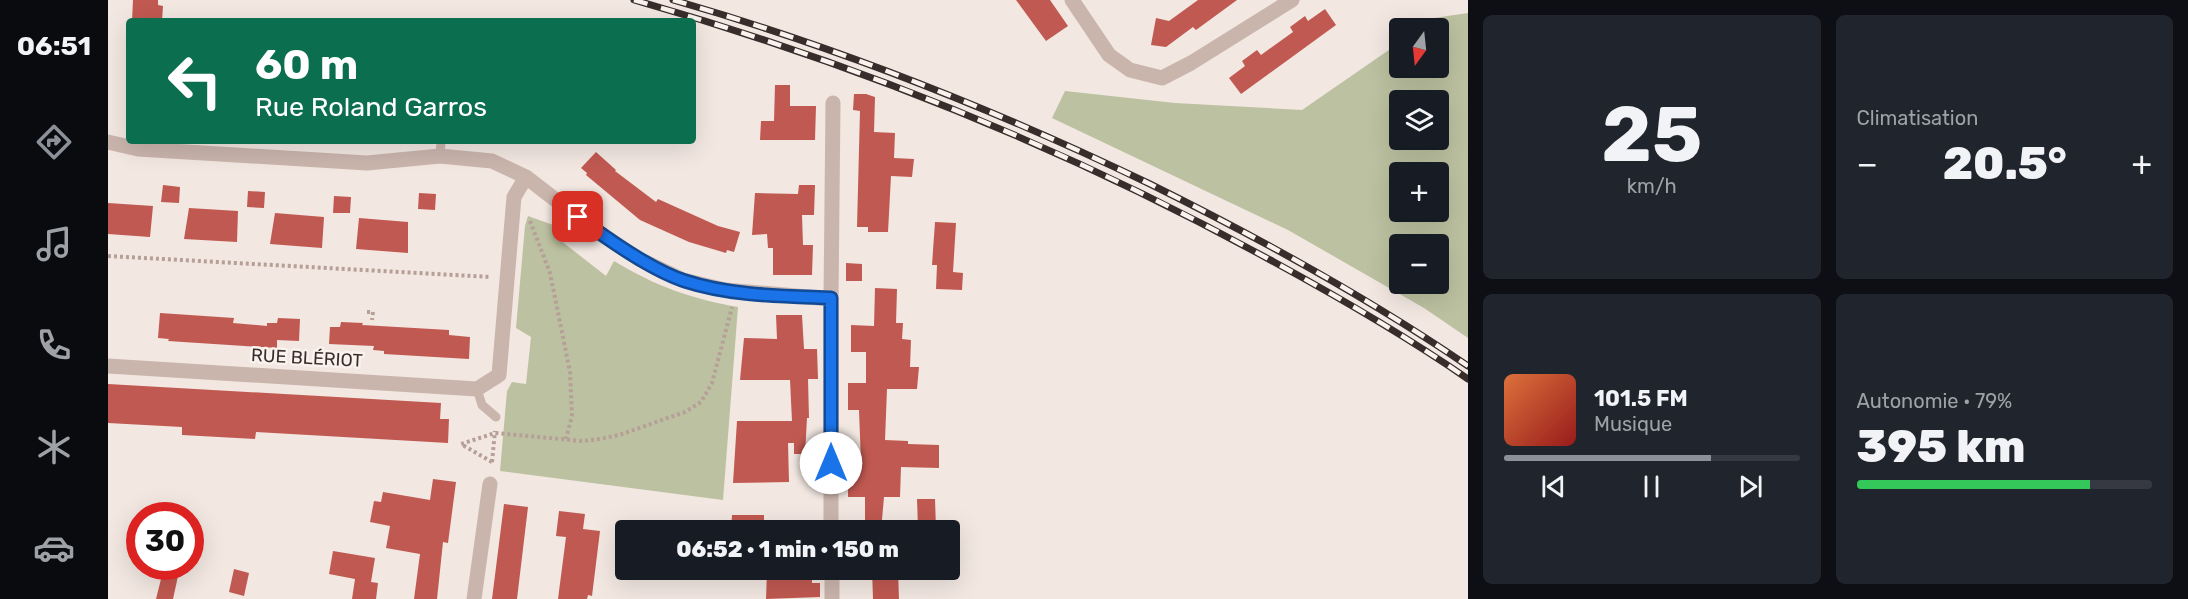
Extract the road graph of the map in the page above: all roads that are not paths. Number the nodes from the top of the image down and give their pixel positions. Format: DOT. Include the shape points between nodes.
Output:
graph roads {
  1 [pos="1072,0"];
  2 [pos="1292,0"];
  3 [pos="833,104"];
  4 [pos="108,142"];
  5 [pos="440,149"];
  6 [pos="526,177"];
  7 [pos="831,298"];
  8 [pos="108,366"];
  9 [pos="477,389"];
  10 [pos="496,417"];
  11 [pos="490,484"];
  12 [pos="831,520"];
  13 [pos="832,580"];
  14 [pos="474,599"];
  15 [pos="832,599"];
  1 -- 2 [label="street" via="1109,55 1130,70 1162,78"];
  3 -- 7 [label="street"];
  4 -- 5 [label="street" via="138,149 367,163"];
  5 -- 6 [label="street" via="492,160"];
  6 -- 7 [label="street" via="592,228 683,280 735,291"];
  6 -- 9 [label="street" via="514,197 499,375"];
  7 -- 12 [label="street"];
  8 -- 9 [label="street, RUE BLÉRIOT"];
  9 -- 10 [label="lane" via="482,405"];
  11 -- 14 [label="street"];
  13 -- 15 [label="street"];
}
